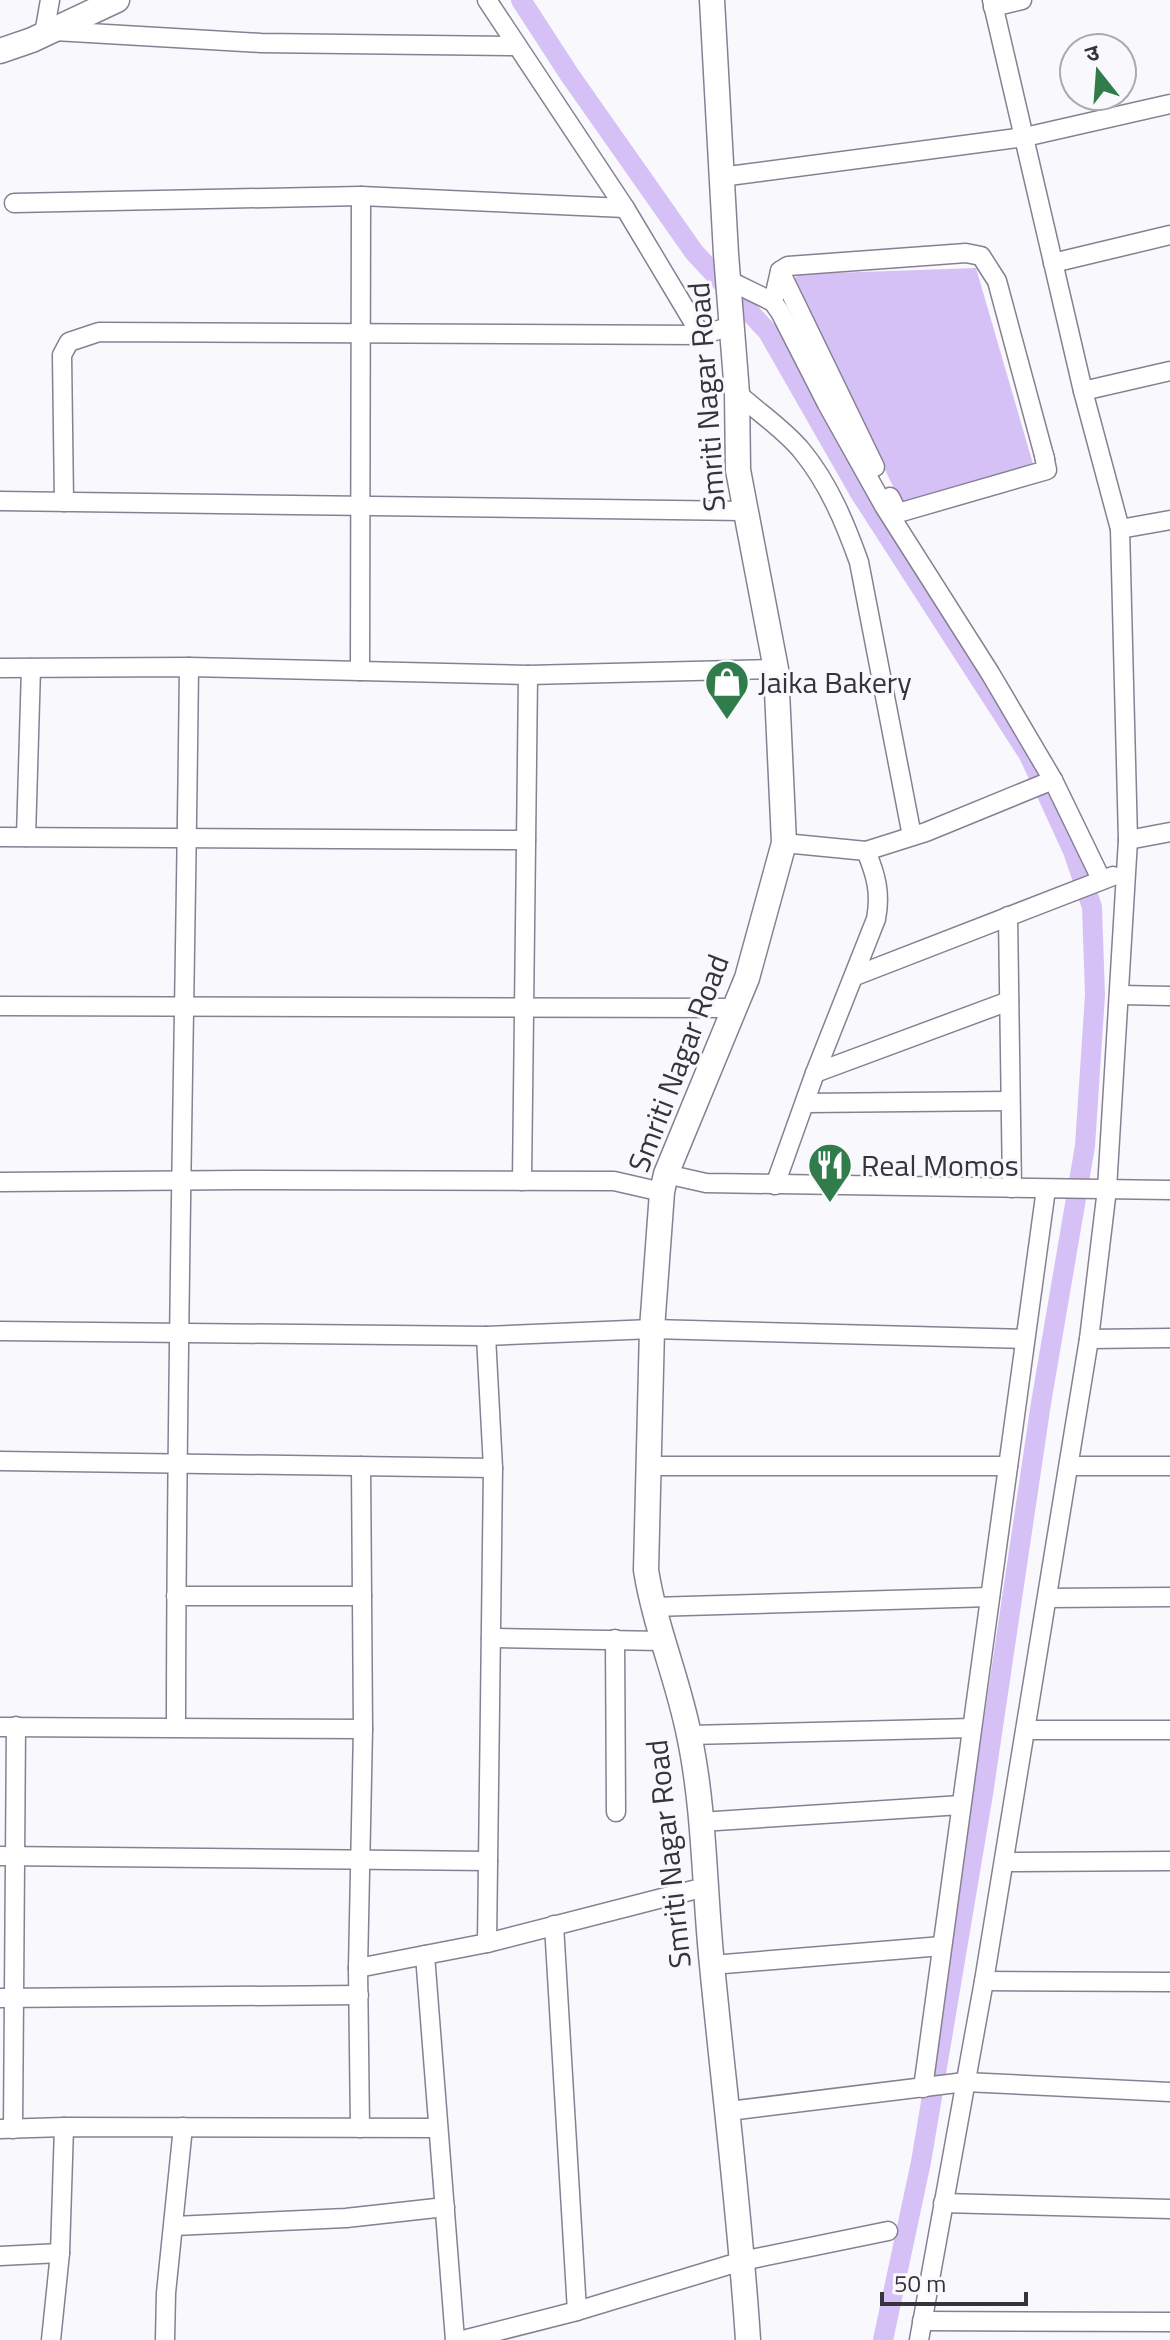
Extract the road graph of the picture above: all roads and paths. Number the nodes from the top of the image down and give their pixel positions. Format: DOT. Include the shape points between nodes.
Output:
graph roads {
  1 [pos="50,0"];
  2 [pos="117,0"];
  3 [pos="487,0"];
  4 [pos="712,0"];
  5 [pos="1022,0"];
  6 [pos="993,3"];
  7 [pos="48,32"];
  8 [pos="517,46"];
  9 [pos="0,51"];
  10 [pos="1170,104"];
  11 [pos="1025,137"];
  12 [pos="721,177"];
  13 [pos="361,196"];
  14 [pos="14,203"];
  15 [pos="625,208"];
  16 [pos="1170,235"];
  17 [pos="1053,263"];
  18 [pos="780,271"];
  19 [pos="730,281"];
  20 [pos="773,302"];
  21 [pos="732,326"];
  22 [pos="361,332"];
  23 [pos="701,335"];
  24 [pos="1170,371"];
  25 [pos="1083,391"];
  26 [pos="737,393"];
  27 [pos="0,501"];
  28 [pos="64,502"];
  29 [pos="360,505"];
  30 [pos="744,511"];
  31 [pos="1170,520"];
  32 [pos="1120,529"];
  33 [pos="189,667"];
  34 [pos="0,668"];
  35 [pos="31,668"];
  36 [pos="776,669"];
  37 [pos="360,671"];
  38 [pos="528,675"];
  39 [pos="1053,780"];
  40 [pos="1170,832"];
  41 [pos="912,836"];
  42 [pos="0,837"];
  43 [pos="26,837"];
  44 [pos="187,837"];
  45 [pos="526,840"];
  46 [pos="1128,840"];
  47 [pos="784,843"];
  48 [pos="866,851"];
  49 [pos="1127,872"];
  50 [pos="1101,879"];
  51 [pos="1008,916"];
  52 [pos="855,976"];
  53 [pos="1121,995"];
  54 [pos="1170,996"];
  55 [pos="1009,1001"];
  56 [pos="0,1006"];
  57 [pos="185,1008"];
  58 [pos="524,1008"];
  59 [pos="736,1008"];
  60 [pos="815,1073"];
  61 [pos="1010,1101"];
  62 [pos="806,1103"];
  63 [pos="183,1180"];
  64 [pos="522,1181"];
  65 [pos="0,1182"];
  66 [pos="664,1183"];
  67 [pos="775,1185"];
  68 [pos="1012,1188"];
  69 [pos="1046,1189"];
  70 [pos="1107,1189"];
  71 [pos="1170,1190"];
  72 [pos="652,1329"];
  73 [pos="0,1331"];
  74 [pos="177,1332"];
  75 [pos="486,1336"];
  76 [pos="1170,1338"];
  77 [pos="1025,1339"];
  78 [pos="1089,1339"];
  79 [pos="0,1461"];
  80 [pos="176,1463"];
  81 [pos="361,1466"];
  82 [pos="647,1466"];
  83 [pos="1008,1466"];
  84 [pos="1070,1466"];
  85 [pos="1170,1466"];
  86 [pos="493,1468"];
  87 [pos="176,1596"];
  88 [pos="362,1596"];
  89 [pos="990,1597"];
  90 [pos="1170,1597"];
  91 [pos="1048,1598"];
  92 [pos="652,1607"];
  93 [pos="491,1638"];
  94 [pos="615,1639"];
  95 [pos="662,1641"];
  96 [pos="8,1726"];
  97 [pos="176,1727"];
  98 [pos="972,1728"];
  99 [pos="363,1729"];
  100 [pos="1026,1730"];
  101 [pos="1170,1730"];
  102 [pos="689,1735"];
  103 [pos="961,1805"];
  104 [pos="616,1812"];
  105 [pos="701,1822"];
  106 [pos="8,1856"];
  107 [pos="360,1861"];
  108 [pos="488,1861"];
  109 [pos="1170,1861"];
  110 [pos="1004,1862"];
  111 [pos="705,1887"];
  112 [pos="554,1925"];
  113 [pos="487,1943"];
  114 [pos="942,1946"];
  115 [pos="425,1955"];
  116 [pos="712,1965"];
  117 [pos="358,1968"];
  118 [pos="984,1981"];
  119 [pos="1170,1982"];
  120 [pos="359,1995"];
  121 [pos="7,1998"];
  122 [pos="965,2082"];
  123 [pos="923,2088"];
  124 [pos="1170,2092"];
  125 [pos="729,2111"];
  126 [pos="64,2127"];
  127 [pos="183,2127"];
  128 [pos="360,2128"];
  129 [pos="438,2128"];
  130 [pos="7,2129"];
  131 [pos="943,2203"];
  132 [pos="445,2207"];
  133 [pos="1170,2209"];
  134 [pos="174,2226"];
  135 [pos="888,2231"];
  136 [pos="60,2253"];
  137 [pos="0,2256"];
  138 [pos="742,2261"];
  139 [pos="577,2311"];
  140 [pos="1170,2322"];
  141 [pos="920,2331"];
  142 [pos="51,2340"];
  143 [pos="165,2340"];
  144 [pos="455,2340"];
  145 [pos="463,2340"];
  146 [pos="748,2340"];
  1 -- 7 [label="street"];
  2 -- 7 [label="main road"];
  3 -- 8 [label="street"];
  4 -- 12 [label="main road, Smriti Nagar Road"];
  5 -- 6 [label="street"];
  6 -- 11 [label="street"];
  7 -- 8 [label="street" via="261,43"];
  7 -- 9 [label="main road"];
  8 -- 15 [label="street"];
  10 -- 11 [label="street"];
  11 -- 12 [label="street"];
  11 -- 17 [label="street"];
  12 -- 19 [label="main road, Smriti Nagar Road"];
  13 -- 14 [label="street"];
  13 -- 15 [label="street"];
  13 -- 22 [label="street"];
  15 -- 23 [label="street"];
  16 -- 17 [label="street"];
  17 -- 25 [label="street"];
  18 -- 18 [label="street" via="802,263 981,256 997,281 1047,470 898,513"];
  18 -- 20 [label="street"];
  19 -- 20 [label="street"];
  19 -- 21 [label="main road, Smriti Nagar Road"];
  20 -- 39 [label="street" via="884,506"];
  21 -- 23 [label="street"];
  21 -- 26 [label="main road, Smriti Nagar Road"];
  22 -- 23 [label="street"];
  22 -- 28 [label="street" via="99,332 69,342 62,355"];
  22 -- 29 [label="street"];
  24 -- 25 [label="street"];
  25 -- 32 [label="street"];
  26 -- 30 [label="main road, Smriti Nagar Road"];
  26 -- 41 [label="street" via="801,450 845,523 859,562"];
  27 -- 28 [label="street"];
  28 -- 29 [label="street"];
  29 -- 30 [label="street"];
  29 -- 37 [label="street"];
  30 -- 36 [label="main road, Smriti Nagar Road"];
  31 -- 32 [label="street"];
  32 -- 46 [label="street"];
  33 -- 35 [label="street"];
  33 -- 37 [label="street"];
  33 -- 44 [label="street"];
  34 -- 35 [label="street"];
  35 -- 43 [label="street"];
  36 -- 38 [label="street"];
  36 -- 47 [label="main road, Smriti Nagar Road"];
  37 -- 38 [label="street"];
  38 -- 45 [label="street"];
  39 -- 41 [label="street"];
  39 -- 50 [label="street"];
  40 -- 46 [label="street"];
  41 -- 48 [label="street"];
  42 -- 43 [label="street"];
  43 -- 44 [label="street"];
  44 -- 45 [label="street"];
  44 -- 57 [label="street"];
  45 -- 58 [label="street"];
  46 -- 49 [label="street"];
  47 -- 48 [label="street"];
  47 -- 59 [label="main road, Smriti Nagar Road"];
  48 -- 52 [label="street" via="880,899"];
  49 -- 50 [label="street"];
  49 -- 53 [label="street"];
  50 -- 51 [label="street"];
  51 -- 52 [label="street"];
  51 -- 55 [label="street"];
  52 -- 60 [label="street"];
  53 -- 54 [label="street"];
  53 -- 70 [label="street"];
  55 -- 60 [label="street"];
  55 -- 61 [label="street"];
  56 -- 57 [label="street"];
  57 -- 58 [label="street"];
  57 -- 63 [label="street"];
  58 -- 59 [label="street"];
  58 -- 64 [label="street"];
  59 -- 66 [label="main road, Smriti Nagar Road"];
  60 -- 62 [label="street"];
  61 -- 62 [label="street"];
  61 -- 68 [label="street"];
  62 -- 67 [label="street"];
  63 -- 64 [label="street"];
  63 -- 65 [label="street"];
  63 -- 74 [label="street"];
  64 -- 66 [label="street"];
  66 -- 67 [label="street"];
  66 -- 72 [label="main road, Smriti Nagar Road"];
  67 -- 68 [label="street"];
  68 -- 69 [label="street"];
  69 -- 70 [label="street"];
  69 -- 77 [label="street"];
  70 -- 71 [label="street"];
  70 -- 78 [label="street"];
  72 -- 75 [label="street"];
  72 -- 77 [label="street"];
  72 -- 82 [label="main road, Smriti Nagar Road"];
  73 -- 74 [label="street"];
  74 -- 75 [label="street"];
  74 -- 80 [label="street"];
  75 -- 86 [label="street"];
  76 -- 78 [label="street"];
  77 -- 83 [label="street"];
  78 -- 84 [label="street"];
  79 -- 80 [label="street"];
  80 -- 81 [label="street"];
  80 -- 87 [label="street"];
  81 -- 86 [label="street"];
  81 -- 88 [label="street"];
  82 -- 83 [label="street"];
  82 -- 92 [label="main road, Smriti Nagar Road" via="646,1570"];
  83 -- 89 [label="street"];
  84 -- 85 [label="street"];
  84 -- 91 [label="street"];
  86 -- 93 [label="street"];
  87 -- 88 [label="street"];
  87 -- 97 [label="street"];
  88 -- 99 [label="street"];
  89 -- 92 [label="street"];
  89 -- 98 [label="street"];
  90 -- 91 [label="street"];
  91 -- 100 [label="street"];
  92 -- 95 [label="main road, Smriti Nagar Road"];
  93 -- 94 [label="street"];
  93 -- 108 [label="street"];
  94 -- 95 [label="street"];
  94 -- 104 [label="street"];
  95 -- 102 [label="main road, Smriti Nagar Road"];
  96 -- 97 [label="street"];
  96 -- 106 [label="street"];
  97 -- 99 [label="street"];
  98 -- 102 [label="street"];
  98 -- 103 [label="street"];
  99 -- 107 [label="street"];
  100 -- 101 [label="street"];
  100 -- 110 [label="street"];
  102 -- 105 [label="main road, Smriti Nagar Road"];
  103 -- 105 [label="street"];
  103 -- 114 [label="street"];
  105 -- 111 [label="main road, Smriti Nagar Road"];
  106 -- 107 [label="street"];
  106 -- 121 [label="street"];
  107 -- 108 [label="street"];
  107 -- 117 [label="street"];
  108 -- 113 [label="street"];
  109 -- 110 [label="street"];
  110 -- 118 [label="street"];
  111 -- 112 [label="street"];
  111 -- 116 [label="main road, Smriti Nagar Road"];
  112 -- 113 [label="street"];
  112 -- 139 [label="street"];
  113 -- 115 [label="street"];
  114 -- 116 [label="street"];
  114 -- 123 [label="street"];
  115 -- 117 [label="street"];
  115 -- 129 [label="street"];
  116 -- 125 [label="main road, Smriti Nagar Road"];
  117 -- 120 [label="street"];
  118 -- 119 [label="street"];
  118 -- 122 [label="street"];
  120 -- 121 [label="street"];
  120 -- 128 [label="street"];
  121 -- 130 [label="street"];
  122 -- 123 [label="street"];
  122 -- 124 [label="street"];
  122 -- 131 [label="street"];
  123 -- 125 [label="street"];
  125 -- 138 [label="main road, Smriti Nagar Road"];
  126 -- 127 [label="street"];
  126 -- 130 [label="street"];
  126 -- 136 [label="street"];
  127 -- 128 [label="street"];
  127 -- 134 [label="street"];
  128 -- 129 [label="street"];
  129 -- 132 [label="street"];
  131 -- 133 [label="street"];
  131 -- 141 [label="street"];
  132 -- 134 [label="street" via="346,2218"];
  132 -- 144 [label="street"];
  134 -- 143 [label="street"];
  135 -- 138 [label="street"];
  136 -- 137 [label="street"];
  136 -- 142 [label="street"];
  138 -- 139 [label="street"];
  138 -- 146 [label="main road, Smriti Nagar Road"];
  139 -- 145 [label="street"];
  140 -- 141 [label="street"];
}
